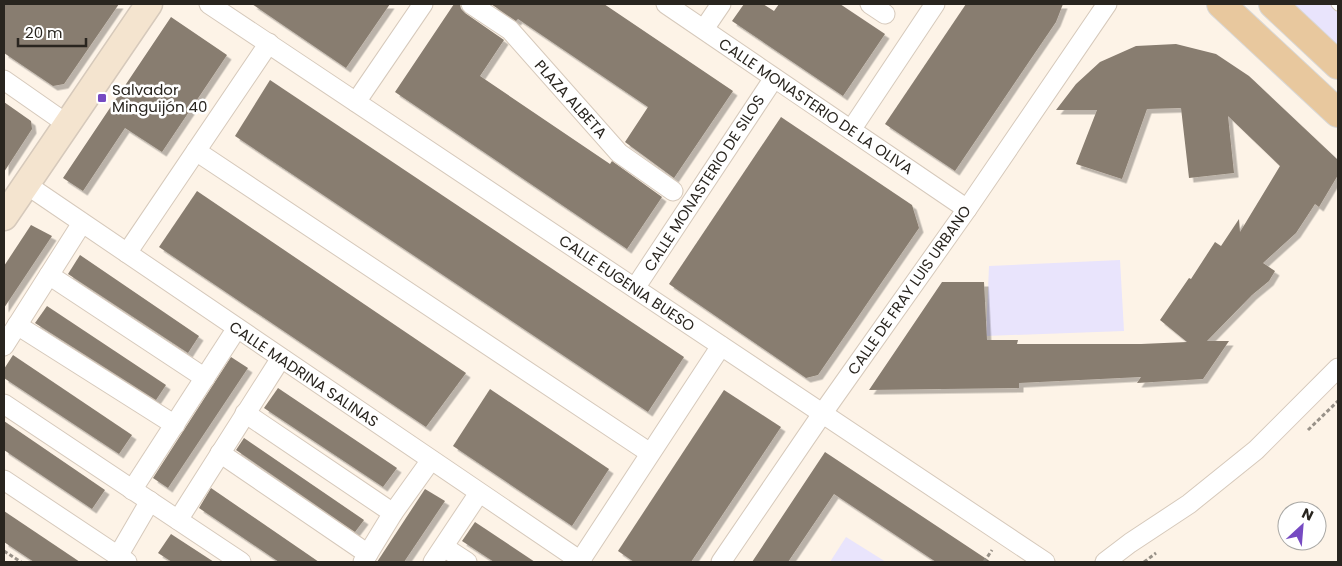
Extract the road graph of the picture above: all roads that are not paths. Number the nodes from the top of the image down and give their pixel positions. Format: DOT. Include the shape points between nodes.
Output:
graph roads {
  1 [pos="149,4"];
  2 [pos="209,4"];
  3 [pos="423,4"];
  4 [pos="471,4"];
  5 [pos="666,4"];
  6 [pos="721,4"];
  7 [pos="936,4"];
  8 [pos="1221,4"];
  9 [pos="1273,4"];
  10 [pos="1100,8"];
  11 [pos="704,30"];
  12 [pos="269,43"];
  13 [pos="1338,65"];
  14 [pos="774,78"];
  15 [pos="4,80"];
  16 [pos="356,102"];
  17 [pos="1338,113"];
  18 [pos="67,124"];
  19 [pos="852,130"];
  20 [pos="196,151"];
  21 [pos="27,185"];
  22 [pos="673,191"];
  23 [pos="967,209"];
  24 [pos="4,217"];
  25 [pos="82,223"];
  26 [pos="127,253"];
  27 [pos="49,275"];
  28 [pos="635,288"];
  29 [pos="17,325"];
  30 [pos="237,328"];
  31 [pos="4,346"];
  32 [pos="720,346"];
  33 [pos="281,358"];
  34 [pos="1338,368"];
  35 [pos="205,378"];
  36 [pos="4,404"];
  37 [pos="245,414"];
  38 [pos="822,414"];
  39 [pos="175,425"];
  40 [pos="220,453"];
  41 [pos="650,453"];
  42 [pos="431,460"];
  43 [pos="4,480"];
  44 [pos="132,490"];
  45 [pos="479,492"];
  46 [pos="150,501"];
  47 [pos="393,512"];
  48 [pos="178,520"];
  49 [pos="444,547"];
  50 [pos="366,558"];
  51 [pos="122,559"];
  52 [pos="581,561"];
  53 [pos="241,562"];
  54 [pos="433,562"];
  55 [pos="467,562"];
  56 [pos="721,562"];
  57 [pos="1045,562"];
  58 [pos="1105,562"];
  1 -- 18 [label="street"];
  2 -- 12 [label="street, CALLE EUGENIA BUESO"];
  3 -- 16 [label="street"];
  4 -- 22 [label="street, PLAZA ALBETA" via="510,30 619,153"];
  5 -- 11 [label="street, CALLE MONASTERIO DE LA OLIVA"];
  6 -- 11 [label="street"];
  7 -- 19 [label="street"];
  8 -- 17 [label="main road"];
  9 -- 13 [label="main road"];
  10 -- 23 [label="street, CALLE DE FRAY LUIS URBANO"];
  11 -- 14 [label="street, CALLE MONASTERIO DE LA OLIVA"];
  12 -- 16 [label="street, CALLE EUGENIA BUESO"];
  12 -- 20 [label="street"];
  14 -- 19 [label="street, CALLE MONASTERIO DE LA OLIVA"];
  14 -- 28 [label="street, CALLE MONASTERIO DE SILOS"];
  15 -- 18 [label="street"];
  16 -- 28 [label="street, CALLE EUGENIA BUESO"];
  18 -- 21 [label="street"];
  19 -- 23 [label="street, CALLE MONASTERIO DE LA OLIVA"];
  20 -- 26 [label="street"];
  20 -- 41 [label="street"];
  21 -- 24 [label="street"];
  21 -- 25 [label="street, CALLE MADRINA SALINAS"];
  23 -- 38 [label="street, CALLE DE FRAY LUIS URBANO"];
  25 -- 26 [label="street, CALLE MADRINA SALINAS"];
  25 -- 27 [label="street"];
  26 -- 30 [label="street, CALLE MADRINA SALINAS"];
  27 -- 29 [label="street"];
  27 -- 35 [label="street"];
  28 -- 32 [label="street, CALLE EUGENIA BUESO"];
  29 -- 31 [label="street"];
  29 -- 39 [label="street"];
  30 -- 33 [label="street, CALLE MADRINA SALINAS"];
  30 -- 35 [label="street"];
  32 -- 38 [label="street, CALLE EUGENIA BUESO"];
  32 -- 41 [label="street"];
  33 -- 37 [label="street"];
  33 -- 42 [label="street, CALLE MADRINA SALINAS"];
  34 -- 58 [label="street" via="1256,450 1188,504"];
  35 -- 39 [label="street"];
  36 -- 44 [label="street"];
  37 -- 40 [label="street"];
  37 -- 47 [label="street"];
  38 -- 56 [label="street, CALLE DE FRAY LUIS URBANO"];
  38 -- 57 [label="street, CALLE EUGENIA BUESO"];
  39 -- 44 [label="street"];
  40 -- 48 [label="street"];
  40 -- 50 [label="street"];
  41 -- 52 [label="street"];
  42 -- 45 [label="street, CALLE MADRINA SALINAS"];
  42 -- 47 [label="street"];
  43 -- 51 [label="street"];
  44 -- 46 [label="street"];
  45 -- 49 [label="street"];
  45 -- 52 [label="street, CALLE MADRINA SALINAS"];
  46 -- 48 [label="street"];
  46 -- 51 [label="street"];
  47 -- 50 [label="street"];
  48 -- 53 [label="street"];
  49 -- 54 [label="street"];
  49 -- 55 [label="street"];
}
